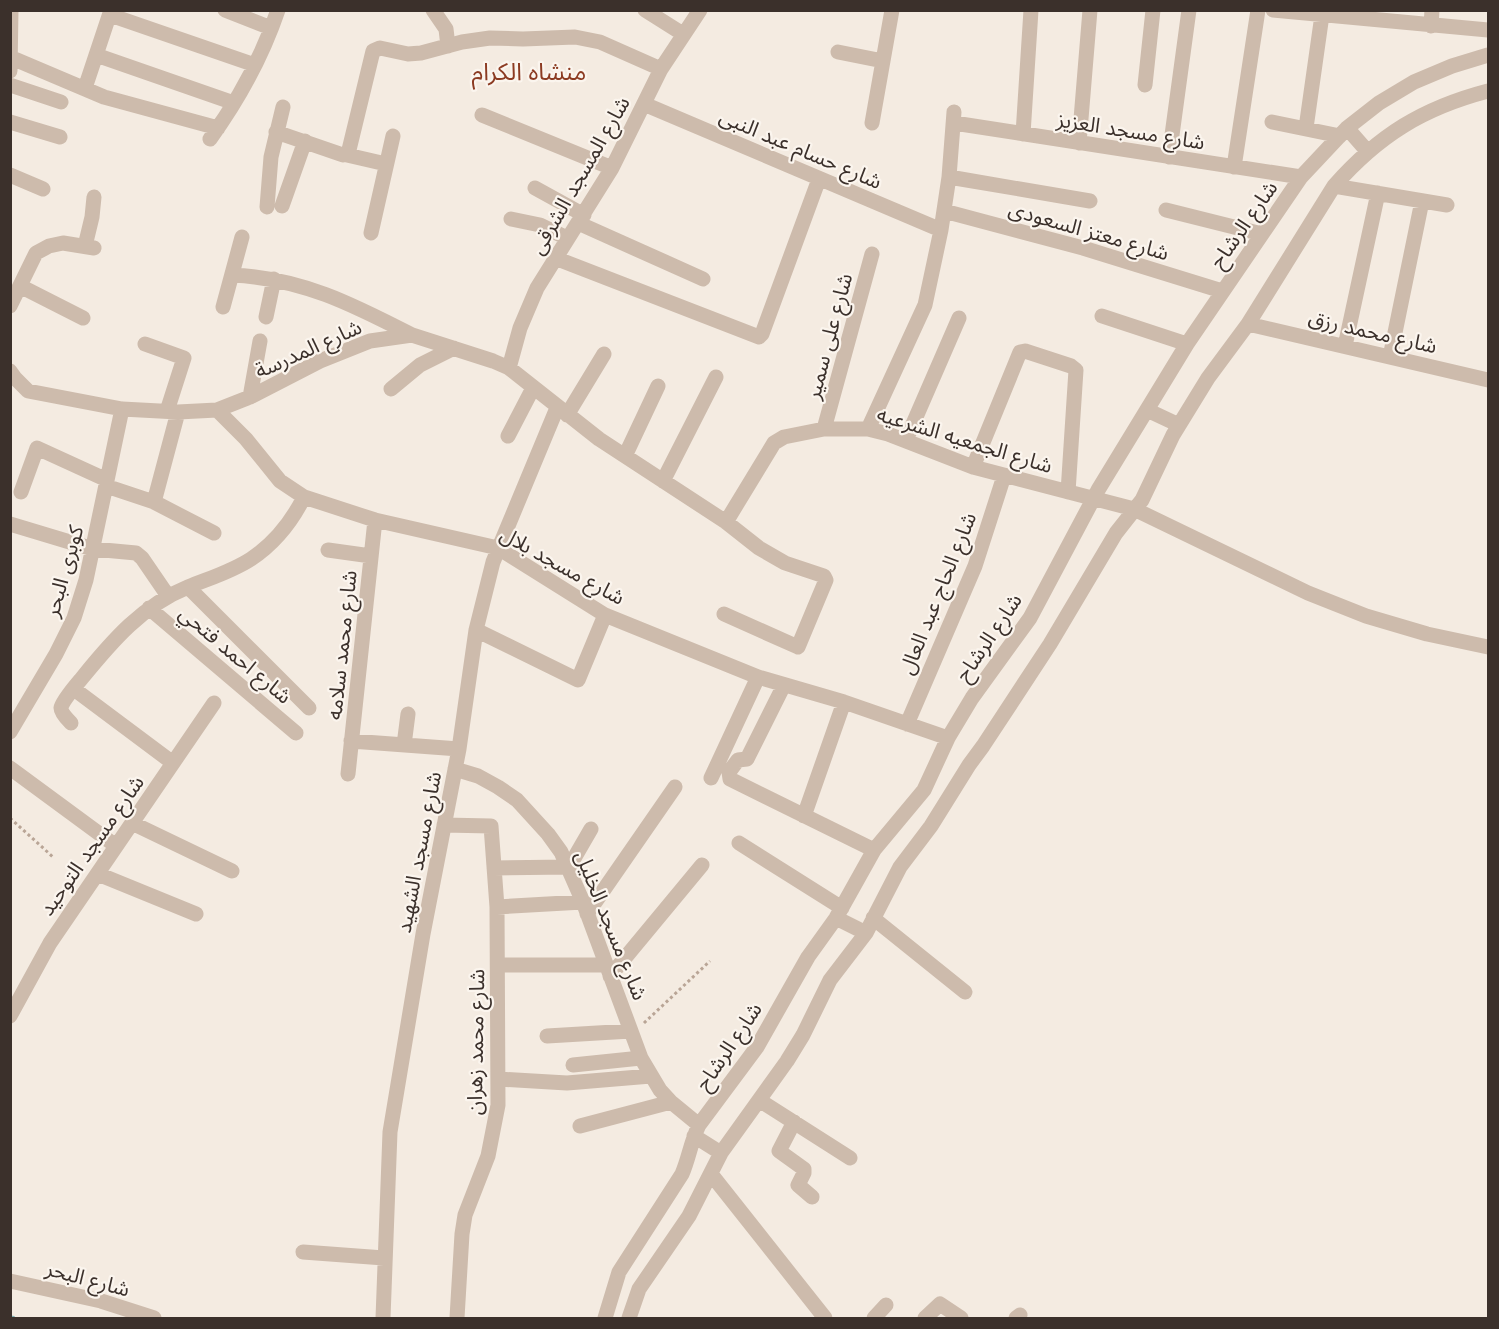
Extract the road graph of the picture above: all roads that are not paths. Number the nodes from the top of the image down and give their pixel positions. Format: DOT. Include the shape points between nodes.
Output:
graph roads {
  1 [pos="11,10"];
  2 [pos="225,10"];
  3 [pos="278,10"];
  4 [pos="433,10"];
  5 [pos="645,10"];
  6 [pos="700,10"];
  7 [pos="892,10"];
  8 [pos="1031,10"];
  9 [pos="1090,10"];
  10 [pos="1154,10"];
  11 [pos="1189,10"];
  12 [pos="1258,10"];
  13 [pos="1273,10"];
  14 [pos="110,13"];
  15 [pos="1330,14"];
  16 [pos="1432,18"];
  17 [pos="272,28"];
  18 [pos="1488,30"];
  19 [pos="683,34"];
  20 [pos="448,46"];
  21 [pos="838,52"];
  22 [pos="1488,55"];
  23 [pos="96,56"];
  24 [pos="883,61"];
  25 [pos="11,64"];
  26 [pos="255,65"];
  27 [pos="661,69"];
  28 [pos="10,85"];
  29 [pos="1145,85"];
  30 [pos="85,88"];
  31 [pos="1488,92"];
  32 [pos="60,102"];
  33 [pos="234,103"];
  34 [pos="644,104"];
  35 [pos="283,107"];
  36 [pos="482,115"];
  37 [pos="10,122"];
  38 [pos="1272,122"];
  39 [pos="872,123"];
  40 [pos="1306,128"];
  41 [pos="276,132"];
  42 [pos="1346,132"];
  43 [pos="1023,134"];
  44 [pos="393,136"];
  45 [pos="60,137"];
  46 [pos="305,141"];
  47 [pos="1079,143"];
  48 [pos="1365,149"];
  49 [pos="347,155"];
  50 [pos="1169,157"];
  51 [pos="386,164"];
  52 [pos="1234,167"];
  53 [pos="612,168"];
  54 [pos="10,175"];
  55 [pos="949,177"];
  56 [pos="1301,177"];
  57 [pos="819,179"];
  58 [pos="1334,186"];
  59 [pos="535,188"];
  60 [pos="43,189"];
  61 [pos="1378,193"];
  62 [pos="94,197"];
  63 [pos="1090,201"];
  64 [pos="1422,201"];
  65 [pos="1447,205"];
  66 [pos="1166,210"];
  67 [pos="944,211"];
  68 [pos="511,219"];
  69 [pos="581,219"];
  70 [pos="941,230"];
  71 [pos="371,232"];
  72 [pos="1262,234"];
  73 [pos="242,237"];
  74 [pos="567,238"];
  75 [pos="872,254"];
  76 [pos="555,258"];
  77 [pos="232,275"];
  78 [pos="274,279"];
  79 [pos="703,279"];
  80 [pos="20,286"];
  81 [pos="1222,291"];
  82 [pos="10,306"];
  83 [pos="223,307"];
  84 [pos="1102,316"];
  85 [pos="266,317"];
  86 [pos="83,318"];
  87 [pos="959,318"];
  88 [pos="1248,324"];
  89 [pos="411,335"];
  90 [pos="260,341"];
  91 [pos="145,344"];
  92 [pos="1187,344"];
  93 [pos="1345,346"];
  94 [pos="454,348"];
  95 [pos="604,354"];
  96 [pos="1390,357"];
  97 [pos="509,368"];
  98 [pos="10,371"];
  99 [pos="716,377"];
  100 [pos="1488,380"];
  101 [pos="658,386"];
  102 [pos="533,388"];
  103 [pos="391,389"];
  104 [pos="250,397"];
  105 [pos="122,409"];
  106 [pos="217,410"];
  107 [pos="173,411"];
  108 [pos="562,411"];
  109 [pos="1152,412"];
  110 [pos="1175,422"];
  111 [pos="824,429"];
  112 [pos="868,429"];
  113 [pos="508,436"];
  114 [pos="906,440"];
  115 [pos="625,456"];
  116 [pos="973,467"];
  117 [pos="1004,476"];
  118 [pos="663,480"];
  119 [pos="107,483"];
  120 [pos="21,492"];
  121 [pos="1068,492"];
  122 [pos="304,497"];
  123 [pos="1097,499"];
  124 [pos="154,502"];
  125 [pos="1129,508"];
  126 [pos="375,520"];
  127 [pos="726,522"];
  128 [pos="10,524"];
  129 [pos="214,533"];
  130 [pos="498,548"];
  131 [pos="93,549"];
  132 [pos="328,550"];
  133 [pos="371,556"];
  134 [pos="188,587"];
  135 [pos="168,596"];
  136 [pos="149,608"];
  137 [pos="724,614"];
  138 [pos="605,615"];
  139 [pos="476,630"];
  140 [pos="1488,647"];
  141 [pos="758,677"];
  142 [pos="784,685"];
  143 [pos="74,689"];
  144 [pos="844,702"];
  145 [pos="214,703"];
  146 [pos="309,708"];
  147 [pos="408,714"];
  148 [pos="71,723"];
  149 [pos="907,724"];
  150 [pos="10,732"];
  151 [pos="296,733"];
  152 [pos="948,738"];
  153 [pos="351,741"];
  154 [pos="404,745"];
  155 [pos="459,749"];
  156 [pos="173,763"];
  157 [pos="10,768"];
  158 [pos="455,769"];
  159 [pos="348,774"];
  160 [pos="711,778"];
  161 [pos="675,787"];
  162 [pos="804,816"];
  163 [pos="132,823"];
  164 [pos="444,825"];
  165 [pos="591,829"];
  166 [pos="740,843"];
  167 [pos="116,846"];
  168 [pos="874,850"];
  169 [pos="702,865"];
  170 [pos="569,867"];
  171 [pos="494,868"];
  172 [pos="232,871"];
  173 [pos="98,874"];
  174 [pos="497,907"];
  175 [pos="585,908"];
  176 [pos="196,914"];
  177 [pos="840,916"];
  178 [pos="873,918"];
  179 [pos="863,931"];
  180 [pos="498,965"];
  181 [pos="608,970"];
  182 [pos="965,992"];
  183 [pos="10,1016"];
  184 [pos="631,1033"];
  185 [pos="547,1036"];
  186 [pos="641,1058"];
  187 [pos="573,1065"];
  188 [pos="651,1076"];
  189 [pos="498,1079"];
  190 [pos="759,1100"];
  191 [pos="671,1102"];
  192 [pos="794,1122"];
  193 [pos="580,1126"];
  194 [pos="706,1140"];
  195 [pos="850,1158"];
  196 [pos="711,1174"];
  197 [pos="812,1197"];
  198 [pos="303,1252"];
  199 [pos="384,1258"];
  200 [pos="10,1281"];
  201 [pos="886,1305"];
  202 [pos="618,1313"];
  203 [pos="820,1313"];
  204 [pos="154,1318"];
  205 [pos="383,1318"];
  206 [pos="457,1318"];
  207 [pos="804,1318"];
  208 [pos="874,1318"];
  209 [pos="925,1318"];
  210 [pos="962,1318"];
  1 -- 25 [label="street"];
  2 -- 17 [label="street"];
  3 -- 17 [label="street"];
  4 -- 20 [label="street" via="446,29"];
  5 -- 19 [label="street"];
  6 -- 19 [label="street, شارع المسجد الشرقى"];
  7 -- 24 [label="street"];
  8 -- 43 [label="street"];
  9 -- 47 [label="street"];
  10 -- 29 [label="street"];
  11 -- 50 [label="street"];
  12 -- 52 [label="street"];
  13 -- 15 [label="street"];
  14 -- 23 [label="street"];
  14 -- 26 [label="street"];
  15 -- 16 [label="street"];
  15 -- 40 [label="street"];
  16 -- 18 [label="street"];
  17 -- 26 [label="street"];
  19 -- 27 [label="street, شارع المسجد الشرقى"];
  20 -- 27 [label="street" via="490,38 575,37 600,42"];
  20 -- 49 [label="street" via="408,54 380,48 373,51"];
  21 -- 24 [label="street"];
  22 -- 42 [label="street, شارع الرشاح" via="1414,82 1379,103"];
  23 -- 30 [label="street"];
  23 -- 33 [label="street"];
  24 -- 39 [label="street"];
  25 -- 30 [label="street"];
  26 -- 33 [label="street"];
  27 -- 34 [label="street, شارع المسجد الشرقى"];
  28 -- 32 [label="street"];
  30 -- 33 [label="street" via="214,133"];
  31 -- 48 [label="street, شارع الرشاح" via="1435,108"];
  34 -- 53 [label="street, شارع المسجد الشرقى"];
  34 -- 57 [label="street, شارع حسام عبد النبى"];
  35 -- 41 [label="street"];
  36 -- 53 [label="street"];
  37 -- 45 [label="street"];
  38 -- 40 [label="street"];
  40 -- 42 [label="street"];
  41 -- 46 [label="street"];
  41 -- 46 [label="street" via="269,173 275,207"];
  42 -- 48 [label="street"];
  42 -- 56 [label="street, شارع الرشاح"];
  43 -- 47 [label="street, شارع مسجد العزيز"];
  43 -- 55 [label="street, شارع مسجد العزيز" via="954,117"];
  44 -- 51 [label="street"];
  46 -- 49 [label="street"];
  47 -- 50 [label="street, شارع مسجد العزيز"];
  48 -- 58 [label="street, شارع الرشاح"];
  49 -- 51 [label="street"];
  50 -- 52 [label="street, شارع مسجد العزيز"];
  51 -- 71 [label="street"];
  52 -- 56 [label="street, شارع مسجد العزيز"];
  53 -- 69 [label="street, شارع المسجد الشرقى"];
  54 -- 60 [label="street"];
  55 -- 63 [label="street"];
  55 -- 67 [label="street"];
  56 -- 72 [label="street, شارع الرشاح"];
  57 -- 70 [label="street, شارع حسام عبد النبى"];
  57 -- 76 [label="street" via="762,334 757,337"];
  58 -- 61 [label="street"];
  58 -- 88 [label="street, شارع الرشاح"];
  59 -- 69 [label="street"];
  61 -- 64 [label="street"];
  61 -- 93 [label="street"];
  62 -- 80 [label="street" via="90,247 63,243 36,253"];
  64 -- 65 [label="street"];
  64 -- 96 [label="street"];
  66 -- 72 [label="street"];
  67 -- 70 [label="street"];
  67 -- 81 [label="street, شارع معتز السعودى"];
  68 -- 74 [label="street" via="540,225"];
  69 -- 74 [label="street, شارع المسجد الشرقى"];
  69 -- 79 [label="street"];
  70 -- 112 [label="street" via="925,305"];
  72 -- 81 [label="street, شارع الرشاح"];
  73 -- 77 [label="street"];
  74 -- 76 [label="street, شارع المسجد الشرقى"];
  75 -- 111 [label="street, شارع على سمير"];
  76 -- 97 [label="street, شارع المسجد الشرقى" via="520,328"];
  77 -- 78 [label="street"];
  77 -- 83 [label="street"];
  78 -- 85 [label="street"];
  78 -- 89 [label="street" via="336,298"];
  80 -- 82 [label="street"];
  80 -- 86 [label="street"];
  81 -- 92 [label="street, شارع الرشاح"];
  84 -- 92 [label="street"];
  87 -- 114 [label="street"];
  88 -- 93 [label="street, شارع محمد رزق"];
  88 -- 110 [label="street, شارع الرشاح"];
  89 -- 94 [label="street, شارع المدرسة"];
  89 -- 104 [label="street, شارع المدرسة" via="370,341 320,361"];
  90 -- 104 [label="street"];
  91 -- 107 [label="street" via="184,357"];
  92 -- 109 [label="street, شارع الرشاح"];
  93 -- 96 [label="street, شارع محمد رزق"];
  94 -- 97 [label="street, شارع المدرسة"];
  94 -- 103 [label="street" via="420,365"];
  95 -- 108 [label="street, شارع مسجد الشهيد"];
  96 -- 100 [label="street, شارع محمد رزق"];
  97 -- 102 [label="street, شارع المدرسة"];
  98 -- 105 [label="street, شارع المدرسة" via="28,391"];
  99 -- 118 [label="street"];
  101 -- 115 [label="street"];
  102 -- 108 [label="street, شارع المدرسة"];
  102 -- 113 [label="street"];
  104 -- 106 [label="street, شارع المدرسة"];
  105 -- 107 [label="street, شارع المدرسة"];
  105 -- 119 [label="street, كوبرى البحر"];
  106 -- 107 [label="street, شارع المدرسة"];
  106 -- 122 [label="street, شارع مسجد بلال" via="280,481"];
  107 -- 124 [label="street"];
  108 -- 115 [label="street, شارع المدرسة"];
  108 -- 130 [label="street, شارع مسجد الشهيد"];
  109 -- 110 [label="street"];
  109 -- 123 [label="street, شارع الرشاح"];
  110 -- 125 [label="street, شارع الرشاح" via="1149,488"];
  111 -- 112 [label="street, شارع الجمعيه الشرعيه"];
  111 -- 127 [label="street, شارع الجمعيه الشرعيه" via="784,436 774,443"];
  112 -- 114 [label="street, شارع الجمعيه الشرعيه"];
  114 -- 116 [label="street, شارع الجمعيه الشرعيه"];
  115 -- 118 [label="street, شارع المدرسة"];
  116 -- 117 [label="street, شارع الجمعيه الشرعيه"];
  116 -- 121 [label="street" via="1020,352 1025,351 1076,370"];
  117 -- 121 [label="street, شارع الجمعيه الشرعيه"];
  117 -- 149 [label="street, شارع الحاج عبد العال" via="975,566"];
  118 -- 127 [label="street, شارع المدرسة"];
  119 -- 120 [label="street" via="37,448"];
  119 -- 124 [label="street"];
  119 -- 131 [label="street, كوبرى البحر"];
  121 -- 123 [label="street, شارع الجمعيه الشرعيه"];
  122 -- 126 [label="street, شارع مسجد بلال"];
  122 -- 134 [label="street" via="294,516 267,547 232,571"];
  123 -- 125 [label="street, شارع الجمعيه الشرعيه"];
  123 -- 152 [label="street, شارع الرشاح" via="1030,618 988,674"];
  124 -- 129 [label="street"];
  125 -- 140 [label="street, شارع الجمعيه الشرعيه" via="1337,605 1396,626"];
  125 -- 178 [label="street, شارع الرشاح" via="1050,644 900,867"];
  126 -- 130 [label="street, شارع مسجد بلال"];
  126 -- 133 [label="street, شارع محمد سلامه"];
  127 -- 137 [label="street, شارع المدرسة" via="768,553 824,576 826,581 798,647"];
  128 -- 131 [label="street"];
  130 -- 138 [label="street, شارع مسجد بلال"];
  130 -- 139 [label="street, شارع مسجد الشهيد"];
  131 -- 135 [label="street" via="139,555"];
  131 -- 150 [label="street, كوبرى البحر" via="74,618"];
  132 -- 133 [label="street"];
  133 -- 153 [label="street, شارع محمد سلامه"];
  134 -- 135 [label="street"];
  134 -- 146 [label="street"];
  135 -- 136 [label="street"];
  136 -- 143 [label="street" via="116,637"];
  136 -- 151 [label="street, شارع احمد فتحي"];
  138 -- 139 [label="street" via="578,680"];
  138 -- 141 [label="street, شارع مسجد بلال"];
  139 -- 155 [label="street, شارع مسجد الشهيد"];
  141 -- 142 [label="street, شارع مسجد بلال"];
  141 -- 160 [label="street"];
  142 -- 144 [label="street, شارع مسجد بلال"];
  142 -- 162 [label="street" via="747,759 738,760 729,777"];
  143 -- 148 [label="street" via="61,709"];
  143 -- 156 [label="street"];
  144 -- 149 [label="street, شارع مسجد بلال"];
  144 -- 162 [label="street"];
  145 -- 156 [label="street, شارع مسجد التوحيد"];
  147 -- 154 [label="street"];
  149 -- 152 [label="street, شارع مسجد بلال"];
  152 -- 168 [label="street, شارع الرشاح" via="924,790"];
  153 -- 154 [label="street"];
  153 -- 159 [label="street, شارع محمد سلامه"];
  154 -- 155 [label="street"];
  155 -- 158 [label="street, شارع مسجد الشهيد"];
  156 -- 163 [label="street, شارع مسجد التوحيد"];
  157 -- 167 [label="street"];
  158 -- 164 [label="street, شارع مسجد الشهيد"];
  158 -- 170 [label="street, شارع مسجد الخليل" via="488,782 517,800 548,834"];
  161 -- 175 [label="street"];
  162 -- 168 [label="street"];
  163 -- 167 [label="street, شارع مسجد التوحيد"];
  163 -- 172 [label="street"];
  164 -- 171 [label="street, شارع محمد زهران" via="491,826"];
  164 -- 199 [label="street, شارع مسجد الشهيد" via="391,1125"];
  165 -- 170 [label="street"];
  166 -- 177 [label="street"];
  167 -- 173 [label="street, شارع مسجد التوحيد"];
  168 -- 177 [label="street, شارع الرشاح"];
  169 -- 181 [label="street"];
  170 -- 171 [label="street"];
  170 -- 175 [label="street, شارع مسجد الخليل"];
  171 -- 174 [label="street, شارع محمد زهران"];
  173 -- 176 [label="street"];
  173 -- 183 [label="street, شارع مسجد التوحيد" via="50,943"];
  174 -- 175 [label="street"];
  174 -- 180 [label="street, شارع محمد زهران"];
  175 -- 181 [label="street, شارع مسجد الخليل"];
  177 -- 179 [label="street"];
  177 -- 194 [label="street, شارع الرشاح" via="808,957"];
  178 -- 179 [label="street, شارع الرشاح"];
  178 -- 182 [label="street"];
  179 -- 190 [label="street, شارع الرشاح" via="830,980 788,1061"];
  180 -- 181 [label="street"];
  180 -- 189 [label="street, شارع محمد زهران"];
  181 -- 184 [label="street, شارع مسجد الخليل"];
  184 -- 185 [label="street"];
  184 -- 186 [label="street, شارع مسجد الخليل"];
  186 -- 187 [label="street"];
  186 -- 188 [label="street, شارع مسجد الخليل"];
  188 -- 189 [label="street" via="567,1083"];
  188 -- 191 [label="street, شارع مسجد الخليل"];
  189 -- 206 [label="street, شارع محمد زهران" via="498,1105 488,1156 465,1215"];
  190 -- 192 [label="street"];
  190 -- 194 [label="street, شارع الرشاح"];
  191 -- 193 [label="street"];
  191 -- 194 [label="street, شارع مسجد الخليل"];
  192 -- 195 [label="street"];
  192 -- 197 [label="street" via="779,1150 804,1169 798,1186"];
  194 -- 196 [label="street, شارع الرشاح"];
  194 -- 202 [label="street, شارع الرشاح" via="619,1272"];
  196 -- 202 [label="street, شارع الرشاح" via="689,1216"];
  196 -- 203 [label="street"];
  198 -- 199 [label="street"];
  199 -- 205 [label="street, شارع مسجد الشهيد"];
  200 -- 204 [label="street, شارع البحر" via="101,1301"];
  201 -- 208 [label="street"];
  203 -- 207 [label="street"];
  209 -- 210 [label="street" via="939,1304"];
}
